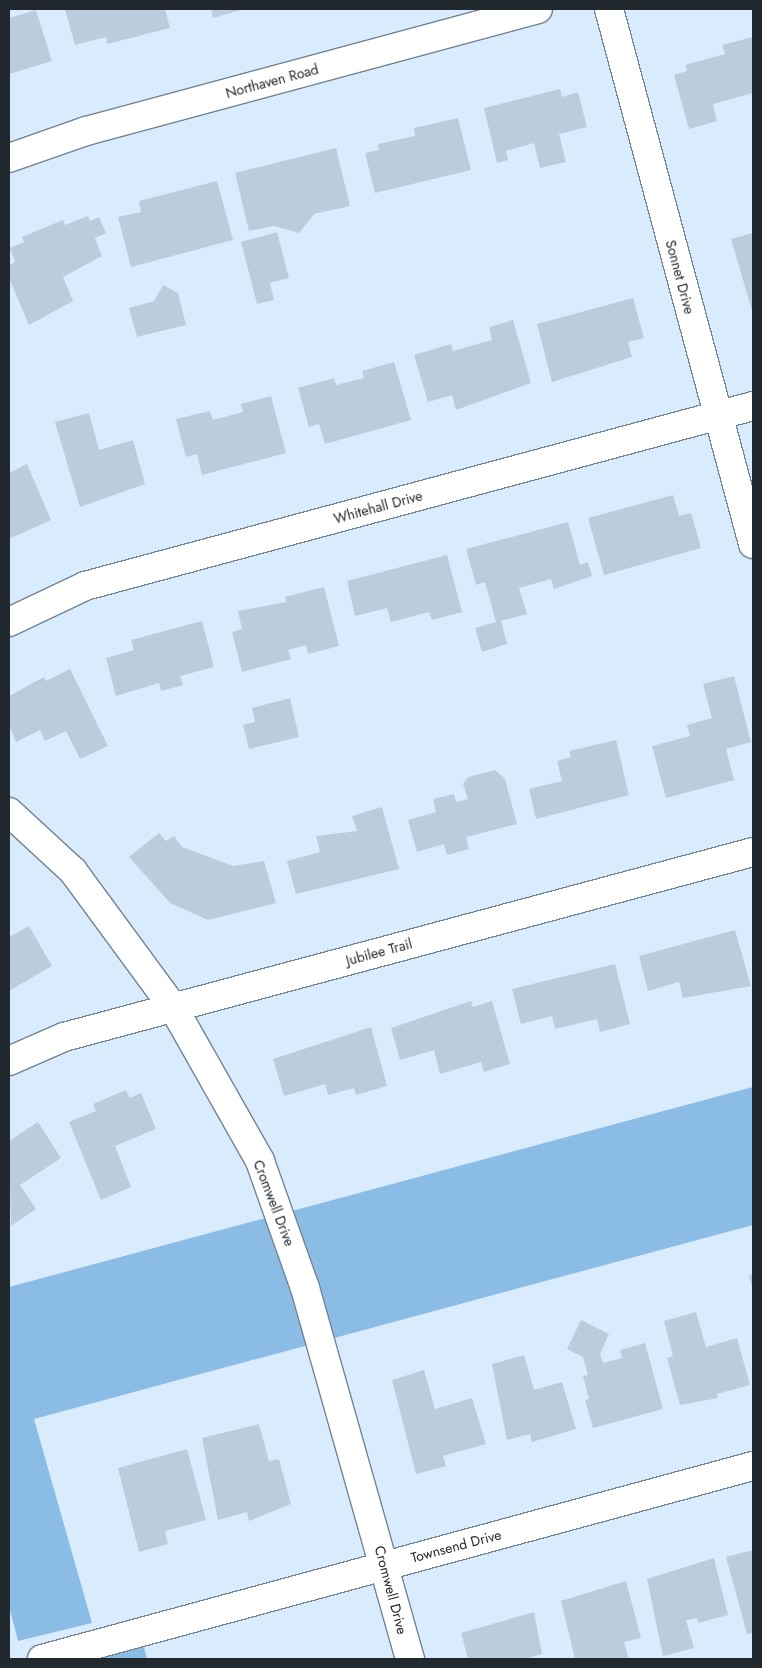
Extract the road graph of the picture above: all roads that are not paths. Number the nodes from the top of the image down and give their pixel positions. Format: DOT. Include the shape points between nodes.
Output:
graph roads {
  1 [pos="538,9"];
  2 [pos="609,9"];
  3 [pos="9,158"];
  4 [pos="753,406"];
  5 [pos="717,415"];
  6 [pos="753,544"];
  7 [pos="9,622"];
  8 [pos="9,812"];
  9 [pos="753,852"];
  10 [pos="173,1007"];
  11 [pos="9,1062"];
  12 [pos="753,1466"];
  13 [pos="385,1565"];
  14 [pos="42,1659"];
  15 [pos="410,1659"];
  1 -- 3 [label="street, Northaven Road" via="86,131"];
  2 -- 5 [label="street, Sonnet Drive"];
  4 -- 5 [label="street, Whitehall Drive"];
  5 -- 6 [label="street, Sonnet Drive"];
  5 -- 7 [label="street, Whitehall Drive" via="85,586"];
  8 -- 10 [label="street, Cromwell Drive" via="73,871"];
  9 -- 10 [label="street, Jubilee Trail"];
  10 -- 11 [label="street, Jubilee Trail" via="64,1037"];
  10 -- 13 [label="street, Cromwell Drive" via="260,1161 278,1207"];
  12 -- 13 [label="street, Townsend Drive"];
  13 -- 14 [label="street, Townsend Drive"];
  13 -- 15 [label="street, Cromwell Drive"];
}
